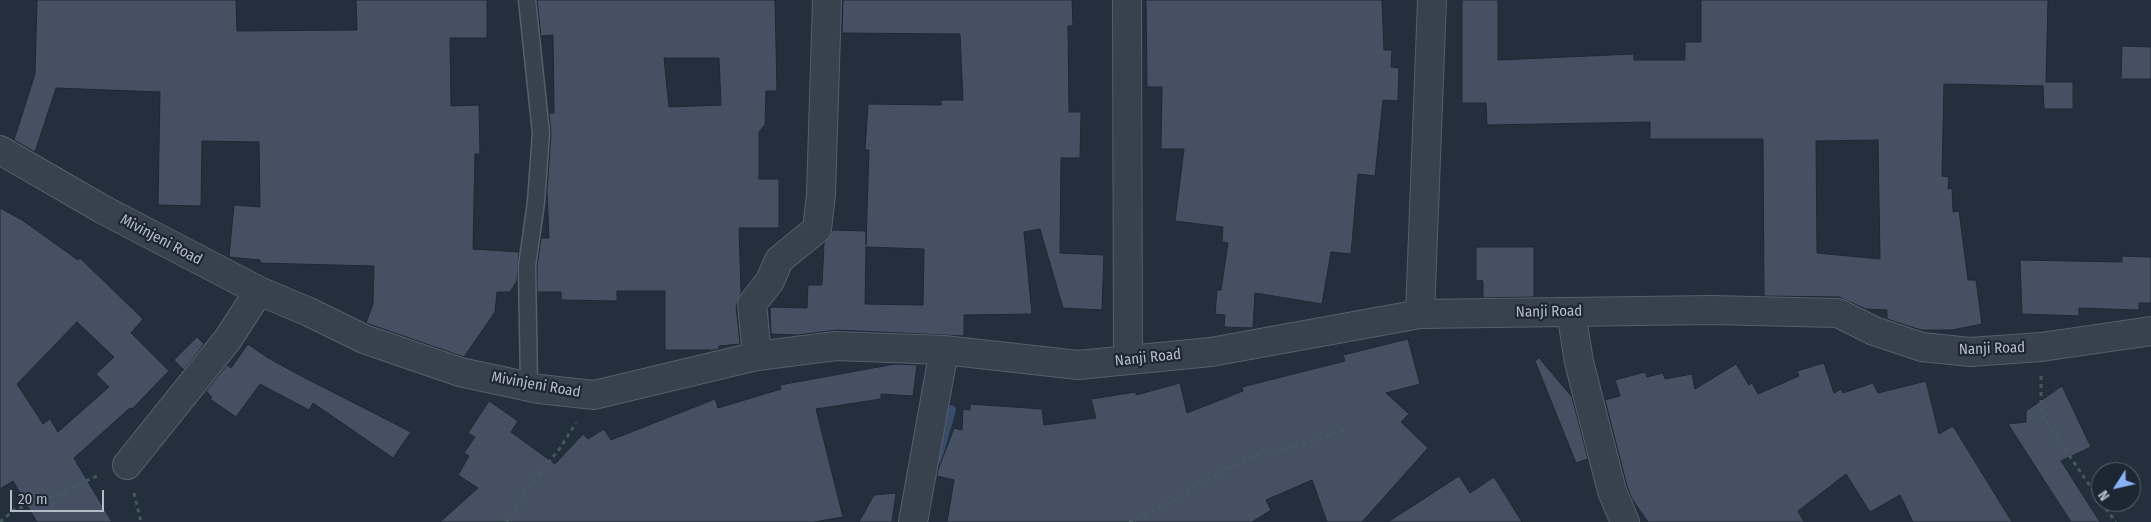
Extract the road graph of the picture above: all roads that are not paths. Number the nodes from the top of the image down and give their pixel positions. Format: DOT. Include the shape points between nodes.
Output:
graph roads {
  1 [pos="527,0"];
  2 [pos="827,0"];
  3 [pos="1127,0"];
  4 [pos="1432,0"];
  5 [pos="0,150"];
  6 [pos="259,292"];
  7 [pos="1571,312"];
  8 [pos="1420,314"];
  9 [pos="2151,331"];
  10 [pos="944,350"];
  11 [pos="757,356"];
  12 [pos="1128,360"];
  13 [pos="529,386"];
  14 [pos="127,465"];
  15 [pos="913,522"];
  16 [pos="1625,522"];
  1 -- 13 [label="lane" via="541,133 527,266"];
  2 -- 11 [label="street" via="821,195 817,229 779,260 770,281 752,304"];
  3 -- 12 [label="street"];
  4 -- 8 [label="street"];
  5 -- 6 [label="street, Mivinjeni Road" via="102,209"];
  6 -- 13 [label="street, Mivinjeni Road" via="364,339 460,372"];
  6 -- 14 [label="street" via="228,339"];
  7 -- 8 [label="street, Nanji Road"];
  7 -- 9 [label="street, Nanji Road" via="1711,310 1838,313 1874,331 1922,347 1970,352 2041,347"];
  7 -- 16 [label="street" via="1579,362 1612,491"];
  8 -- 12 [label="street, Nanji Road" via="1211,352"];
  10 -- 11 [label="street, Mivinjeni Road" via="836,346"];
  10 -- 12 [label="street, Nanji Road" via="1078,365"];
  10 -- 15 [label="street"];
  11 -- 13 [label="street, Mivinjeni Road" via="594,395"];
}
